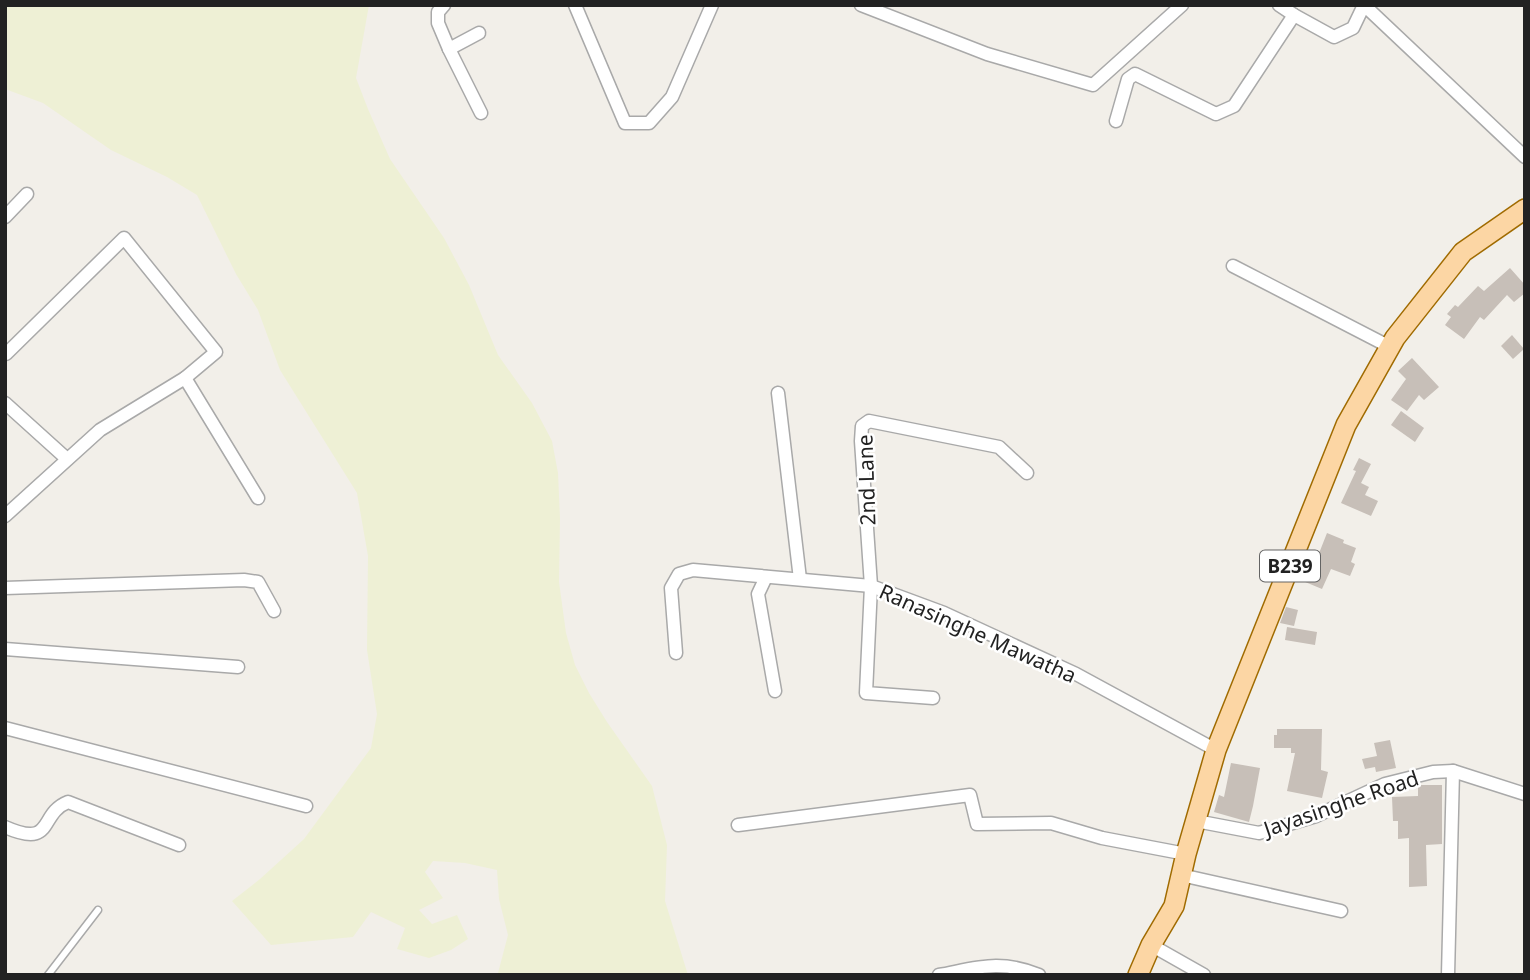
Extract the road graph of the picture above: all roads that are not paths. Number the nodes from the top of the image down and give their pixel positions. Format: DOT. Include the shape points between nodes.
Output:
graph roads {
  1 [pos="444,5"];
  2 [pos="575,5"];
  3 [pos="712,5"];
  4 [pos="861,5"];
  5 [pos="1182,5"];
  6 [pos="1279,5"];
  7 [pos="1294,15"];
  8 [pos="479,33"];
  9 [pos="449,49"];
  10 [pos="481,113"];
  11 [pos="1116,121"];
  12 [pos="1525,157"];
  13 [pos="27,194"];
  14 [pos="1525,209"];
  15 [pos="5,217"];
  16 [pos="1239,265"];
  17 [pos="1392,344"];
  18 [pos="6,354"];
  19 [pos="185,378"];
  20 [pos="778,393"];
  21 [pos="5,403"];
  22 [pos="67,458"];
  23 [pos="1027,473"];
  24 [pos="258,498"];
  25 [pos="5,516"];
  26 [pos="766,577"];
  27 [pos="800,579"];
  28 [pos="871,586"];
  29 [pos="5,588"];
  30 [pos="274,611"];
  31 [pos="5,649"];
  32 [pos="676,653"];
  33 [pos="238,667"];
  34 [pos="775,691"];
  35 [pos="933,698"];
  36 [pos="5,728"];
  37 [pos="1216,750"];
  38 [pos="1452,771"];
  39 [pos="1525,794"];
  40 [pos="306,806"];
  41 [pos="1196,821"];
  42 [pos="738,825"];
  43 [pos="5,827"];
  44 [pos="179,845"];
  45 [pos="1186,854"];
  46 [pos="1181,875"];
  47 [pos="98,910"];
  48 [pos="1341,911"];
  49 [pos="1152,946"];
  50 [pos="48,975"];
  51 [pos="939,975"];
  52 [pos="1039,975"];
  53 [pos="1138,975"];
  54 [pos="1204,975"];
  55 [pos="1448,975"];
  1 -- 9 [label="street" via="438,23"];
  2 -- 3 [label="street" via="625,123 649,123 672,97"];
  4 -- 5 [label="street" via="987,54 1093,85"];
  6 -- 7 [label="street"];
  7 -- 11 [label="street" via="1234,106 1216,114 1135,74 1128,79"];
  7 -- 12 [label="street" via="1334,37 1353,29 1364,5"];
  8 -- 9 [label="street"];
  9 -- 10 [label="street"];
  13 -- 15 [label="street"];
  14 -- 17 [label="main road, B239" via="1463,252"];
  16 -- 17 [label="street"];
  17 -- 37 [label="main road, B239" via="1346,425"];
  18 -- 19 [label="street" via="124,239 216,352"];
  19 -- 22 [label="street" via="100,430"];
  19 -- 24 [label="street"];
  20 -- 27 [label="street"];
  21 -- 22 [label="street"];
  22 -- 25 [label="street"];
  23 -- 28 [label="street, 2nd Lane" via="999,447 869,421 862,426"];
  26 -- 27 [label="street, Ranasinghe Mawatha"];
  26 -- 32 [label="street, Ranasinghe Mawatha" via="693,570 679,574 671,588"];
  26 -- 34 [label="street" via="758,594"];
  27 -- 28 [label="street, Ranasinghe Mawatha"];
  28 -- 35 [label="street" via="866,693"];
  28 -- 37 [label="street, Ranasinghe Mawatha" via="944,613 1076,674"];
  29 -- 30 [label="street" via="244,580 258,582"];
  31 -- 33 [label="street"];
  36 -- 40 [label="street"];
  37 -- 41 [label="main road, B239"];
  38 -- 39 [label="street, Jayasinghe Road"];
  38 -- 41 [label="street, Jayasinghe Road" via="1385,784 1315,816 1259,833"];
  38 -- 55 [label="street"];
  41 -- 45 [label="main road, B239"];
  42 -- 45 [label="street" via="970,795 977,824 1051,823"];
  43 -- 44 [label="street" via="29,835 39,833 68,802"];
  45 -- 46 [label="main road, B239"];
  46 -- 48 [label="street"];
  46 -- 49 [label="main road, B239" via="1174,906"];
  47 -- 50 [label="lane"];
  49 -- 53 [label="main road, B239"];
  49 -- 54 [label="street"];
  51 -- 52 [label="street" via="993,965"];
}
